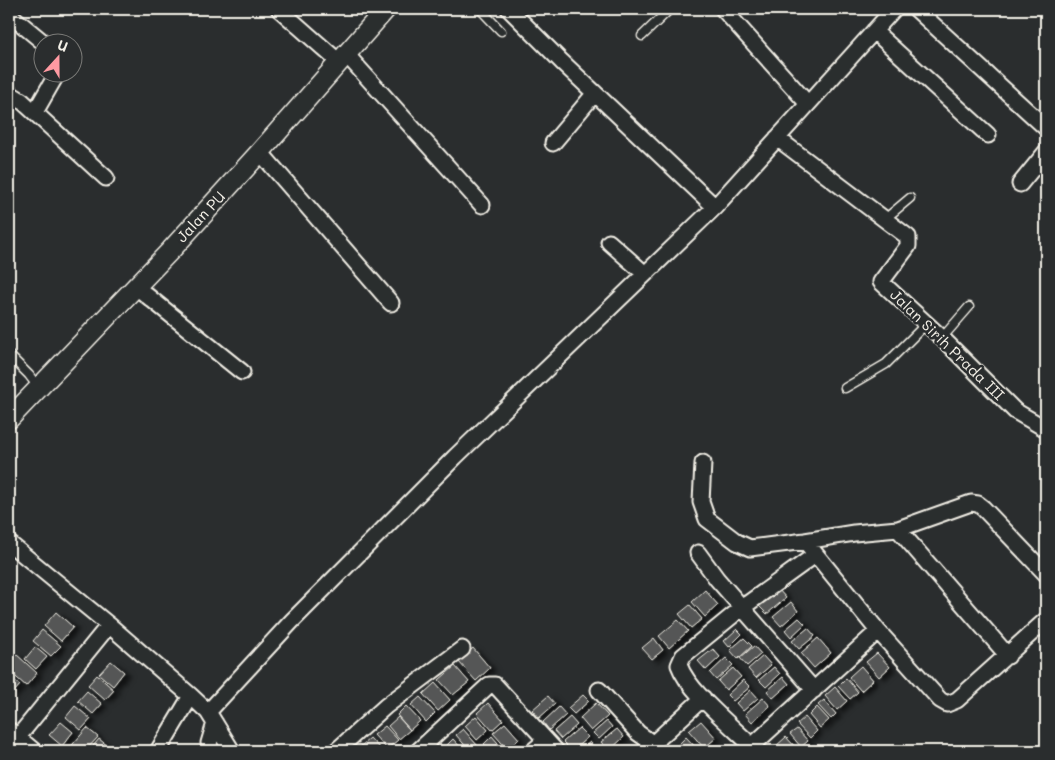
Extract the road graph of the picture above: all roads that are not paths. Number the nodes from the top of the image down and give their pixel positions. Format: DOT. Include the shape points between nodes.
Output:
graph roads {
  1 [pos="279,9"];
  2 [pos="386,9"];
  3 [pos="480,9"];
  4 [pos="509,9"];
  5 [pos="670,9"];
  6 [pos="723,9"];
  7 [pos="894,9"];
  8 [pos="916,9"];
  9 [pos="9,14"];
  10 [pos="501,31"];
  11 [pos="874,31"];
  12 [pos="32,33"];
  13 [pos="642,36"];
  14 [pos="342,58"];
  15 [pos="52,82"];
  16 [pos="9,93"];
  17 [pos="595,93"];
  18 [pos="808,104"];
  19 [pos="35,112"];
  20 [pos="1046,128"];
  21 [pos="988,134"];
  22 [pos="777,138"];
  23 [pos="553,143"];
  24 [pos="260,152"];
  25 [pos="1046,152"];
  26 [pos="106,178"];
  27 [pos="1020,184"];
  28 [pos="910,198"];
  29 [pos="482,205"];
  30 [pos="715,207"];
  31 [pos="886,218"];
  32 [pos="609,242"];
  33 [pos="645,274"];
  34 [pos="135,286"];
  35 [pos="391,303"];
  36 [pos="969,307"];
  37 [pos="927,323"];
  38 [pos="942,338"];
  39 [pos="9,355"];
  40 [pos="242,372"];
  41 [pos="38,387"];
  42 [pos="845,388"];
  43 [pos="9,419"];
  44 [pos="1046,429"];
  45 [pos="703,463"];
  46 [pos="898,529"];
  47 [pos="805,541"];
  48 [pos="9,543"];
  49 [pos="698,554"];
  50 [pos="815,555"];
  51 [pos="1046,574"];
  52 [pos="743,607"];
  53 [pos="1046,620"];
  54 [pos="109,625"];
  55 [pos="878,631"];
  56 [pos="462,649"];
  57 [pos="1008,656"];
  58 [pos="599,690"];
  59 [pos="814,690"];
  60 [pos="191,696"];
  61 [pos="704,698"];
  62 [pos="211,718"];
  63 [pos="12,739"];
  64 [pos="546,740"];
  65 [pos="649,747"];
  66 [pos="755,749"];
  67 [pos="34,751"];
  68 [pos="158,751"];
  69 [pos="211,751"];
  70 [pos="232,751"];
  71 [pos="336,751"];
  72 [pos="418,751"];
  73 [pos="533,751"];
  74 [pos="556,751"];
  1 -- 14 [label="street"];
  2 -- 14 [label="street, Jalan PU"];
  3 -- 10 [label="lane"];
  4 -- 17 [label="street"];
  5 -- 13 [label="lane"];
  6 -- 18 [label="street"];
  7 -- 11 [label="street"];
  8 -- 20 [label="street"];
  9 -- 12 [label="street"];
  11 -- 18 [label="street"];
  11 -- 21 [label="street"];
  14 -- 24 [label="street, Jalan PU"];
  14 -- 29 [label="street"];
  15 -- 19 [label="street"];
  16 -- 19 [label="street"];
  17 -- 23 [label="street"];
  17 -- 30 [label="street"];
  18 -- 22 [label="street"];
  19 -- 26 [label="street"];
  22 -- 30 [label="street"];
  22 -- 31 [label="street, Jalan Sirih Prada III"];
  24 -- 34 [label="street, Jalan PU"];
  24 -- 35 [label="street"];
  25 -- 27 [label="street"];
  28 -- 31 [label="lane"];
  30 -- 33 [label="street"];
  31 -- 37 [label="street, Jalan Sirih Prada III" via="909,241 881,282"];
  32 -- 33 [label="street"];
  33 -- 62 [label="street" via="448,464 292,621"];
  34 -- 40 [label="street"];
  34 -- 41 [label="street, Jalan PU"];
  36 -- 38 [label="lane"];
  37 -- 38 [label="street, Jalan Sirih Prada III"];
  37 -- 42 [label="lane" via="886,364"];
  38 -- 44 [label="street, Jalan Sirih Prada III" via="1015,411"];
  39 -- 41 [label="lane"];
  41 -- 43 [label="street, Jalan PU"];
  45 -- 47 [label="street" via="701,502 707,520 724,533 750,548"];
  46 -- 47 [label="street"];
  46 -- 51 [label="street" via="967,503 978,504"];
  46 -- 57 [label="street"];
  47 -- 50 [label="street"];
  48 -- 54 [label="street"];
  49 -- 52 [label="street"];
  50 -- 52 [label="street"];
  50 -- 55 [label="street"];
  52 -- 59 [label="street"];
  52 -- 61 [label="street" via="683,656 679,665"];
  53 -- 57 [label="street"];
  54 -- 60 [label="street"];
  54 -- 63 [label="street"];
  55 -- 57 [label="street" via="947,704 957,700"];
  55 -- 59 [label="street"];
  56 -- 71 [label="street" via="386,706"];
  58 -- 65 [label="street"];
  59 -- 66 [label="street"];
  60 -- 62 [label="street"];
  60 -- 68 [label="street"];
  61 -- 65 [label="street"];
  61 -- 66 [label="street"];
  62 -- 69 [label="street"];
  62 -- 70 [label="street"];
  63 -- 67 [label="street"];
  64 -- 72 [label="street" via="495,685 489,685"];
  64 -- 73 [label="street"];
  64 -- 74 [label="street"];
}
